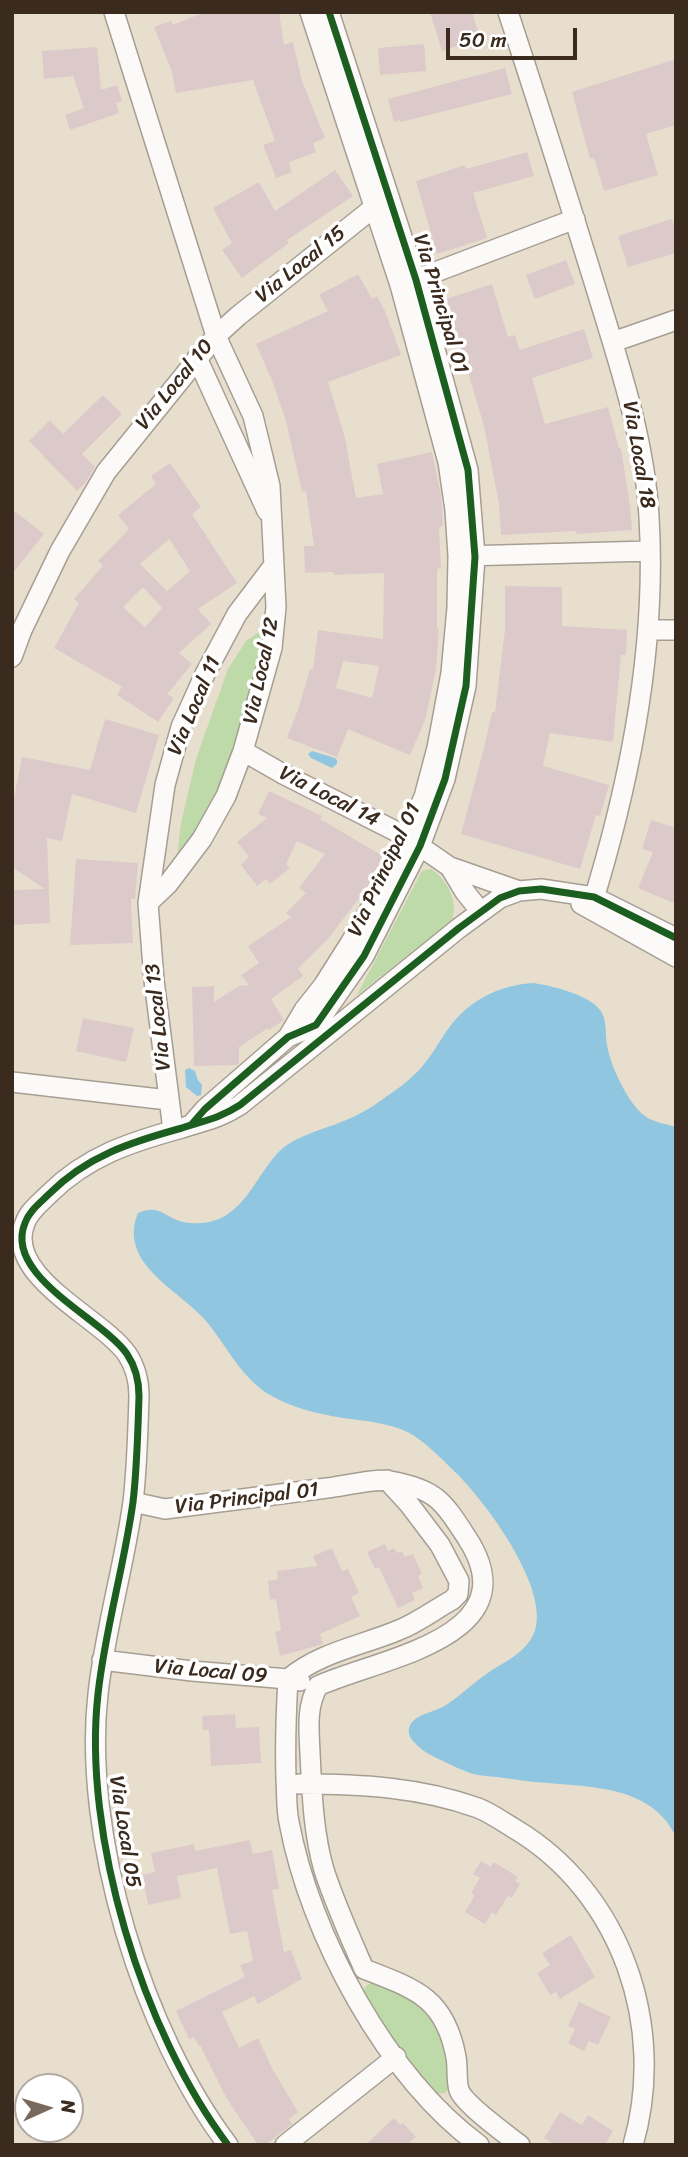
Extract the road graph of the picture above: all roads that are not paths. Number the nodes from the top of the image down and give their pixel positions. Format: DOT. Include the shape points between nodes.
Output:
graph roads {
  1 [pos="114,12"];
  2 [pos="310,12"];
  3 [pos="329,12"];
  4 [pos="508,12"];
  5 [pos="381,202"];
  6 [pos="575,219"];
  7 [pos="408,283"];
  8 [pos="676,320"];
  9 [pos="216,336"];
  10 [pos="612,342"];
  11 [pos="197,358"];
  12 [pos="271,521"];
  13 [pos="650,551"];
  14 [pos="466,556"];
  15 [pos="274,565"];
  16 [pos="649,629"];
  17 [pos="676,630"];
  18 [pos="12,657"];
  19 [pos="243,751"];
  20 [pos="413,841"];
  21 [pos="450,867"];
  22 [pos="519,891"];
  23 [pos="148,903"];
  24 [pos="592,903"];
  25 [pos="481,912"];
  26 [pos="676,938"];
  27 [pos="676,957"];
  28 [pos="12,1082"];
  29 [pos="168,1100"];
  30 [pos="182,1128"];
  31 [pos="387,1480"];
  32 [pos="133,1502"];
  33 [pos="452,1600"];
  34 [pos="471,1617"];
  35 [pos="102,1660"];
  36 [pos="288,1679"];
  37 [pos="318,1686"];
  38 [pos="286,1784"];
  39 [pos="312,1784"];
  40 [pos="355,1974"];
  41 [pos="396,2057"];
  42 [pos="460,2092"];
  43 [pos="441,2111"];
  44 [pos="228,2145"];
  45 [pos="285,2145"];
  46 [pos="479,2145"];
  47 [pos="520,2145"];
  48 [pos="633,2145"];
  1 -- 9 [label="street, Via Local 10"];
  2 -- 5 [label="street, Via Principal 01"];
  3 -- 5 [label="street, Via Principal 01"];
  4 -- 6 [label="street, Via Local 18"];
  5 -- 7 [label="street, Via Principal 01"];
  5 -- 9 [label="street, Via Local 15"];
  6 -- 7 [label="street"];
  6 -- 10 [label="street, Via Local 18"];
  7 -- 14 [label="street, Via Principal 01"];
  8 -- 10 [label="street"];
  9 -- 11 [label="street, Via Local 10"];
  9 -- 12 [label="street, Via Local 12" via="253,416 270,486"];
  10 -- 13 [label="street, Via Local 18" via="643,464"];
  11 -- 12 [label="street"];
  11 -- 18 [label="street, Via Local 10" via="106,472 60,551"];
  12 -- 15 [label="street, Via Local 12"];
  13 -- 14 [label="street"];
  13 -- 16 [label="street, Via Local 18"];
  14 -- 20 [label="street, Via Principal 01" via="437,748"];
  15 -- 19 [label="street, Via Local 12" via="272,648"];
  15 -- 23 [label="street, Via Local 11" via="237,614 181,727 165,785"];
  16 -- 17 [label="street"];
  16 -- 24 [label="street, Via Local 18" via="638,719"];
  19 -- 20 [label="street, Via Local 14"];
  19 -- 23 [label="street, Via Local 12" via="226,796 202,839"];
  20 -- 21 [label="street, Via Local 14"];
  20 -- 30 [label="street, Via Principal 01" via="288,1037"];
  21 -- 22 [label="street, Via Local 14"];
  21 -- 25 [label="street, Via Local 14"];
  22 -- 24 [label="street" via="564,891"];
  22 -- 25 [label="street"];
  23 -- 29 [label="street, Via Local 13"];
  24 -- 26 [label="street"];
  24 -- 27 [label="street"];
  25 -- 30 [label="street" via="240,1105 207,1122"];
  28 -- 29 [label="street"];
  29 -- 30 [label="street, Via Local 13"];
  30 -- 32 [label="street, Via Principal 01" via="123,1145 91,1161 32,1211 22,1238 34,1271 116,1341 136,1372"];
  31 -- 32 [label="street, Via Principal 01" via="165,1509"];
  31 -- 33 [label="street" via="440,1545 459,1581 458,1594"];
  31 -- 34 [label="street, Via Principal 01" via="438,1497 474,1548 483,1589"];
  32 -- 35 [label="street, Via Local 05"];
  33 -- 34 [label="street"];
  33 -- 36 [label="street" via="401,1630 320,1658"];
  34 -- 37 [label="street" via="447,1636"];
  35 -- 36 [label="street, Via Local 09"];
  35 -- 44 [label="street, Via Local 05" via="95,1746 116,1898 158,2020 186,2078"];
  36 -- 37 [label="street, Via Local 09"];
  36 -- 38 [label="street"];
  37 -- 39 [label="street" via="309,1716"];
  38 -- 39 [label="street"];
  38 -- 40 [label="street" via="288,1819 307,1888 325,1936"];
  39 -- 40 [label="street" via="324,1869 344,1923"];
  39 -- 48 [label="street" via="381,1786 481,1809 539,1843 588,1892 619,1945 644,2040 645,2085"];
  40 -- 41 [label="street" via="373,2027"];
  40 -- 42 [label="street" via="408,1987 428,1999 450,2032"];
  41 -- 43 [label="street"];
  41 -- 45 [label="street"];
  42 -- 43 [label="street"];
  42 -- 47 [label="street"];
  43 -- 46 [label="street"];
}
